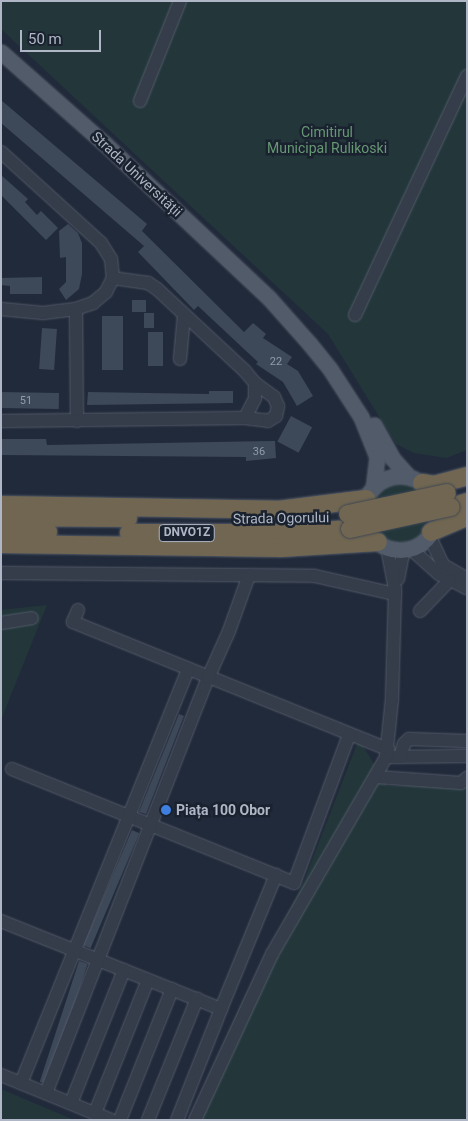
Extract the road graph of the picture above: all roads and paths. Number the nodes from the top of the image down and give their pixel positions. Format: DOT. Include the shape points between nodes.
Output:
graph roads {
  1 [pos="180,1"];
  2 [pos="1,52"];
  3 [pos="467,76"];
  4 [pos="140,101"];
  5 [pos="461,102"];
  6 [pos="1,152"];
  7 [pos="113,278"];
  8 [pos="269,298"];
  9 [pos="1,309"];
  10 [pos="76,309"];
  11 [pos="184,315"];
  12 [pos="355,315"];
  13 [pos="180,359"];
  14 [pos="255,383"];
  15 [pos="245,418"];
  16 [pos="1,421"];
  17 [pos="77,421"];
  18 [pos="467,476"];
  19 [pos="415,480"];
  20 [pos="467,487"];
  21 [pos="370,494"];
  22 [pos="455,501"];
  23 [pos="1,505"];
  24 [pos="1,517"];
  25 [pos="467,517"];
  26 [pos="349,521"];
  27 [pos="1,531"];
  28 [pos="430,533"];
  29 [pos="1,544"];
  30 [pos="382,545"];
  31 [pos="407,549"];
  32 [pos="1,573"];
  33 [pos="249,575"];
  34 [pos="449,581"];
  35 [pos="466,586"];
  36 [pos="395,592"];
  37 [pos="78,610"];
  38 [pos="420,611"];
  39 [pos="32,618"];
  40 [pos="1,624"];
  41 [pos="188,669"];
  42 [pos="210,674"];
  43 [pos="349,735"];
  44 [pos="467,741"];
  45 [pos="387,753"];
  46 [pos="467,756"];
  47 [pos="400,757"];
  48 [pos="12,769"];
  49 [pos="376,777"];
  50 [pos="467,778"];
  51 [pos="129,815"];
  52 [pos="150,824"];
  53 [pos="276,875"];
  54 [pos="1,921"];
  55 [pos="74,951"];
  56 [pos="96,960"];
  57 [pos="124,970"];
  58 [pos="148,980"];
  59 [pos="172,990"];
  60 [pos="197,999"];
  61 [pos="221,1009"];
  62 [pos="1,1075"];
  63 [pos="21,1083"];
  64 [pos="46,1093"];
  65 [pos="71,1103"];
  66 [pos="94,1113"];
  67 [pos="112,1120"];
  68 [pos="120,1120"];
  69 [pos="148,1120"];
  70 [pos="177,1120"];
  71 [pos="195,1120"];
  1 -- 4 [label="street"];
  2 -- 8 [label="main road, Strada Universității" via="104,143"];
  3 -- 5 [label="street"];
  5 -- 12 [label="street"];
  6 -- 7 [label="street" via="101,243 111,260"];
  7 -- 10 [label="street" via="106,292 93,303"];
  7 -- 11 [label="street" via="148,283"];
  8 -- 19 [label="main road, Strada Universității" via="303,325 333,361 392,458"];
  8 -- 21 [label="main road, Strada Universității" via="327,364 361,416 377,457"];
  9 -- 10 [label="street" via="43,313"];
  10 -- 17 [label="street"];
  11 -- 13 [label="street"];
  11 -- 14 [label="street"];
  14 -- 15 [label="street" via="256,398"];
  14 -- 15 [label="street" via="274,397 278,406 276,416 268,421"];
  15 -- 17 [label="street"];
  16 -- 17 [label="street"];
  18 -- 19 [label="highway" via="447,483"];
  19 -- 21 [label="main road" via="390,478"];
  19 -- 28 [label="main road" via="436,506"];
  20 -- 22 [label="highway, Strada Ogorului / DNVO1Z"];
  21 -- 23 [label="highway" via="278,510"];
  21 -- 30 [label="main road" via="364,518"];
  22 -- 26 [label="highway, Strada Ogorului / DNVO1Z, bridge"];
  24 -- 26 [label="highway, Strada Ogorului / DNVO1Z"];
  25 -- 28 [label="highway"];
  26 -- 27 [label="highway, Strada Ogorului / DNVO1Z" via="293,533"];
  28 -- 31 [label="main road"];
  28 -- 35 [label="street" via="442,566"];
  29 -- 30 [label="highway" via="281,548"];
  30 -- 31 [label="main road"];
  30 -- 36 [label="street"];
  31 -- 34 [label="street"];
  31 -- 36 [label="street"];
  32 -- 33 [label="street"];
  33 -- 36 [label="street" via="315,576"];
  33 -- 42 [label="street"];
  34 -- 35 [label="street"];
  34 -- 38 [label="street"];
  36 -- 45 [label="street"];
  37 -- 41 [label="street" via="72,622"];
  39 -- 40 [label="street"];
  41 -- 42 [label="street"];
  41 -- 51 [label="street"];
  42 -- 43 [label="street"];
  42 -- 52 [label="street"];
  43 -- 45 [label="street"];
  43 -- 53 [label="street" via="294,883"];
  44 -- 47 [label="street" via="409,739"];
  45 -- 47 [label="street"];
  45 -- 49 [label="street"];
  46 -- 47 [label="street"];
  48 -- 51 [label="street"];
  49 -- 50 [label="street" via="461,783"];
  49 -- 71 [label="street" via="272,954"];
  51 -- 52 [label="street"];
  51 -- 55 [label="street"];
  52 -- 53 [label="street"];
  52 -- 56 [label="street"];
  53 -- 61 [label="street"];
  54 -- 55 [label="street"];
  55 -- 56 [label="street"];
  55 -- 63 [label="street"];
  56 -- 57 [label="street"];
  56 -- 64 [label="street"];
  57 -- 58 [label="street"];
  57 -- 65 [label="street"];
  58 -- 59 [label="street"];
  58 -- 66 [label="street"];
  59 -- 60 [label="street"];
  59 -- 68 [label="street"];
  60 -- 61 [label="street"];
  60 -- 69 [label="street"];
  61 -- 70 [label="street"];
  62 -- 63 [label="street"];
  63 -- 64 [label="street"];
  64 -- 65 [label="street"];
  65 -- 66 [label="street"];
  66 -- 67 [label="street"];
}
